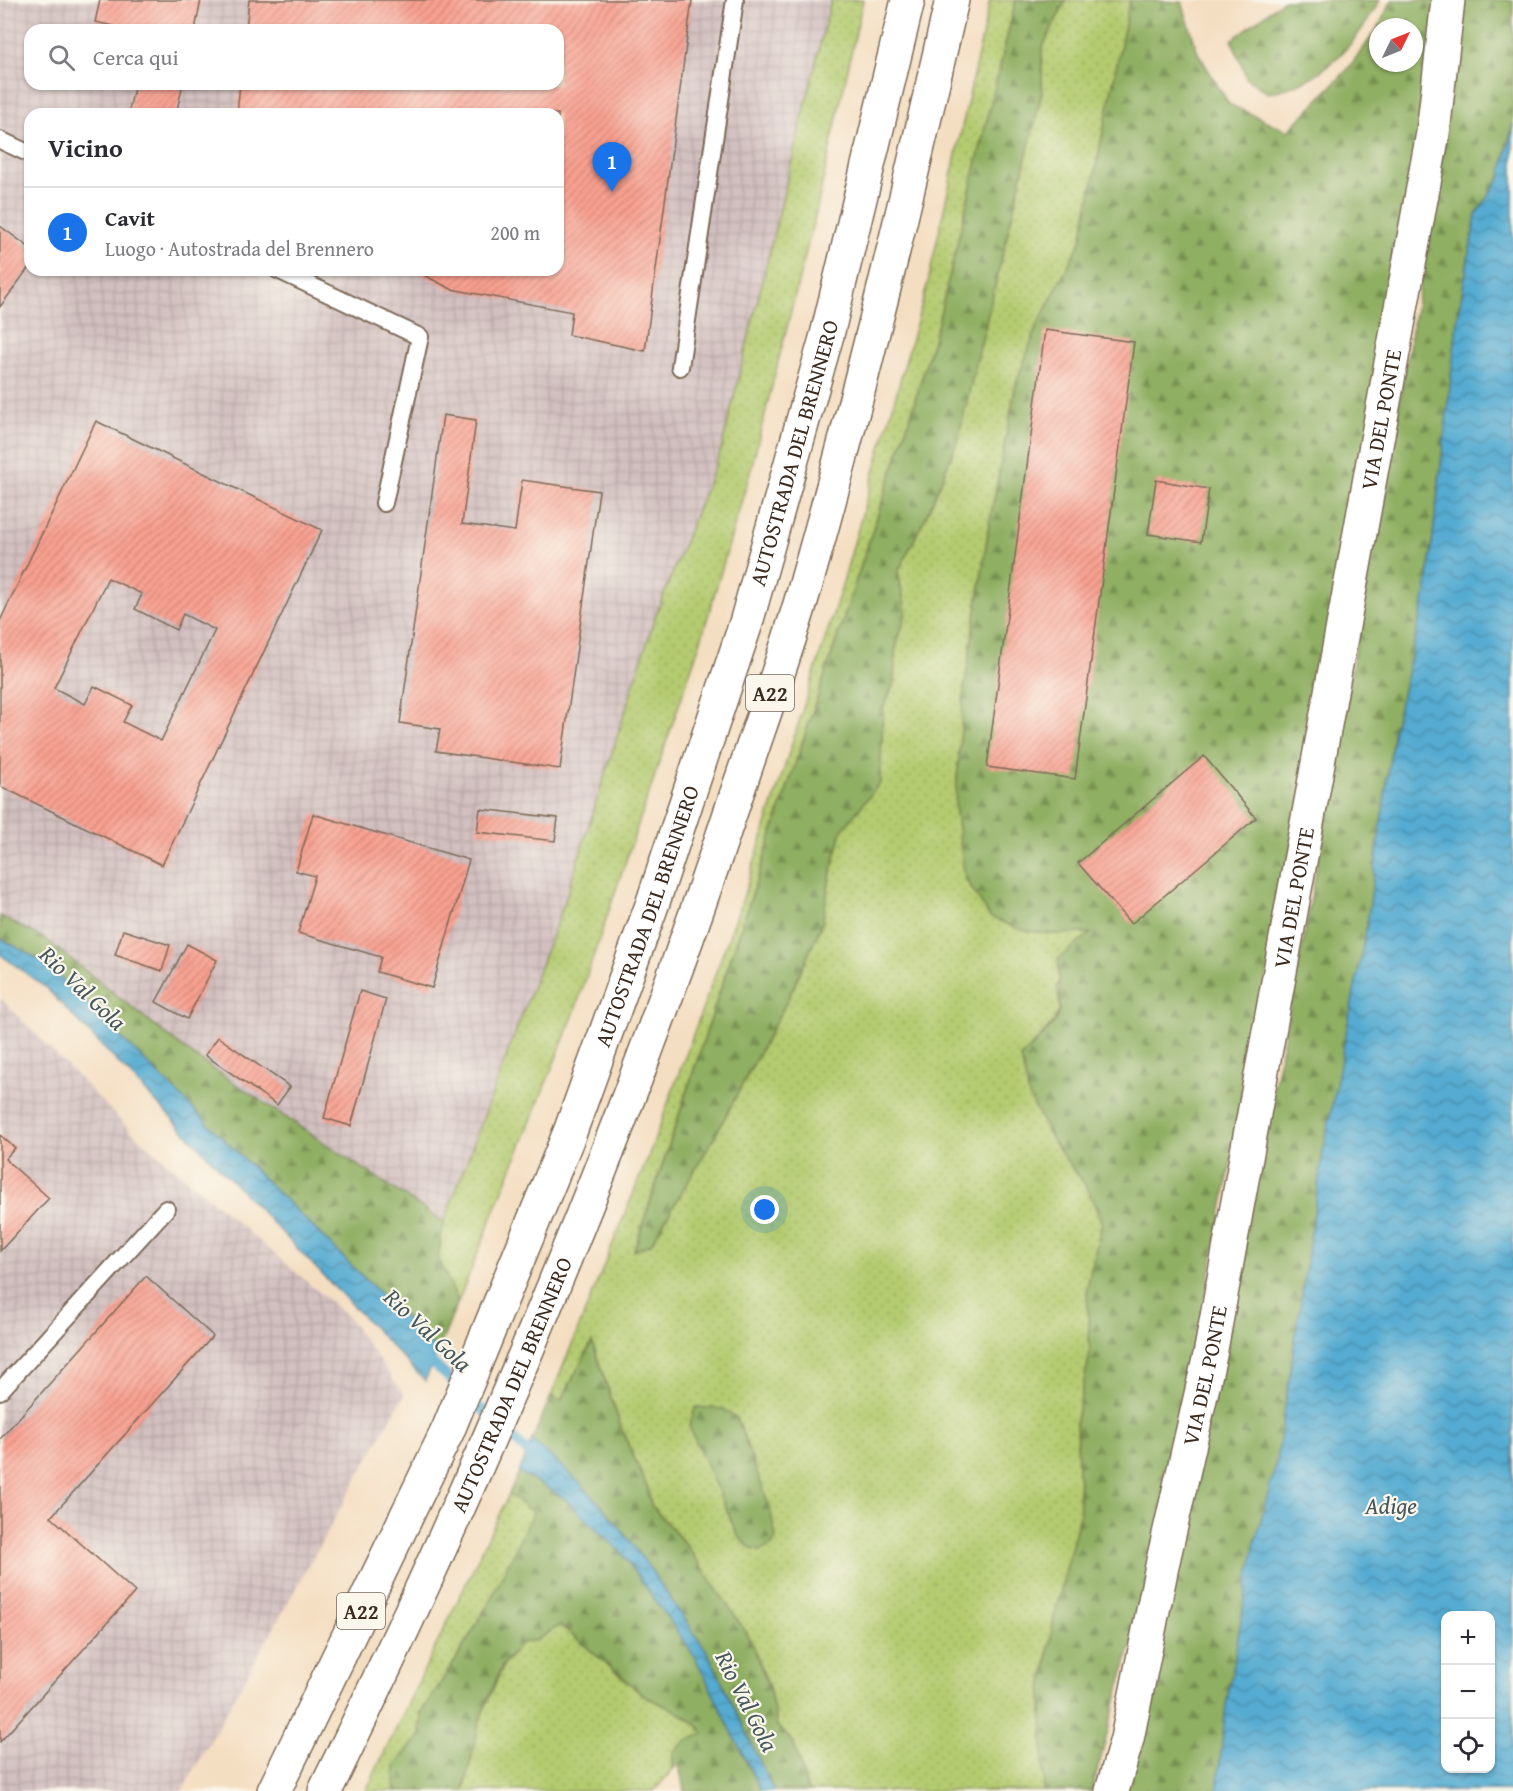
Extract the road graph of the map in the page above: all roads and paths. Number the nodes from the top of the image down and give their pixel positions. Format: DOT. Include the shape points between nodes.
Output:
graph roads {
  1 [pos="735,0"];
  2 [pos="908,0"];
  3 [pos="952,0"];
  4 [pos="1448,0"];
  5 [pos="0,140"];
  6 [pos="24,151"];
  7 [pos="291,276"];
  8 [pos="680,367"];
  9 [pos="384,503"];
  10 [pos="166,1209"];
  11 [pos="0,1391"];
  12 [pos="274,1791"];
  13 [pos="325,1791"];
  14 [pos="1112,1791"];
  1 -- 8 [label="lane"];
  2 -- 12 [label="main road, AUTOSTRADA DEL BRENNERO / A22" via="827,335 746,623 652,905 574,1121 448,1430"];
  3 -- 13 [label="main road, AUTOSTRADA DEL BRENNERO / A22" via="877,318 805,588 692,927 593,1194 480,1463"];
  4 -- 14 [label="main road, VIA DEL PONTE" via="1433,133 1210,1355 1127,1739"];
  5 -- 6 [label="lane"];
  7 -- 9 [label="lane" via="420,337"];
  10 -- 11 [label="lane"];
}
